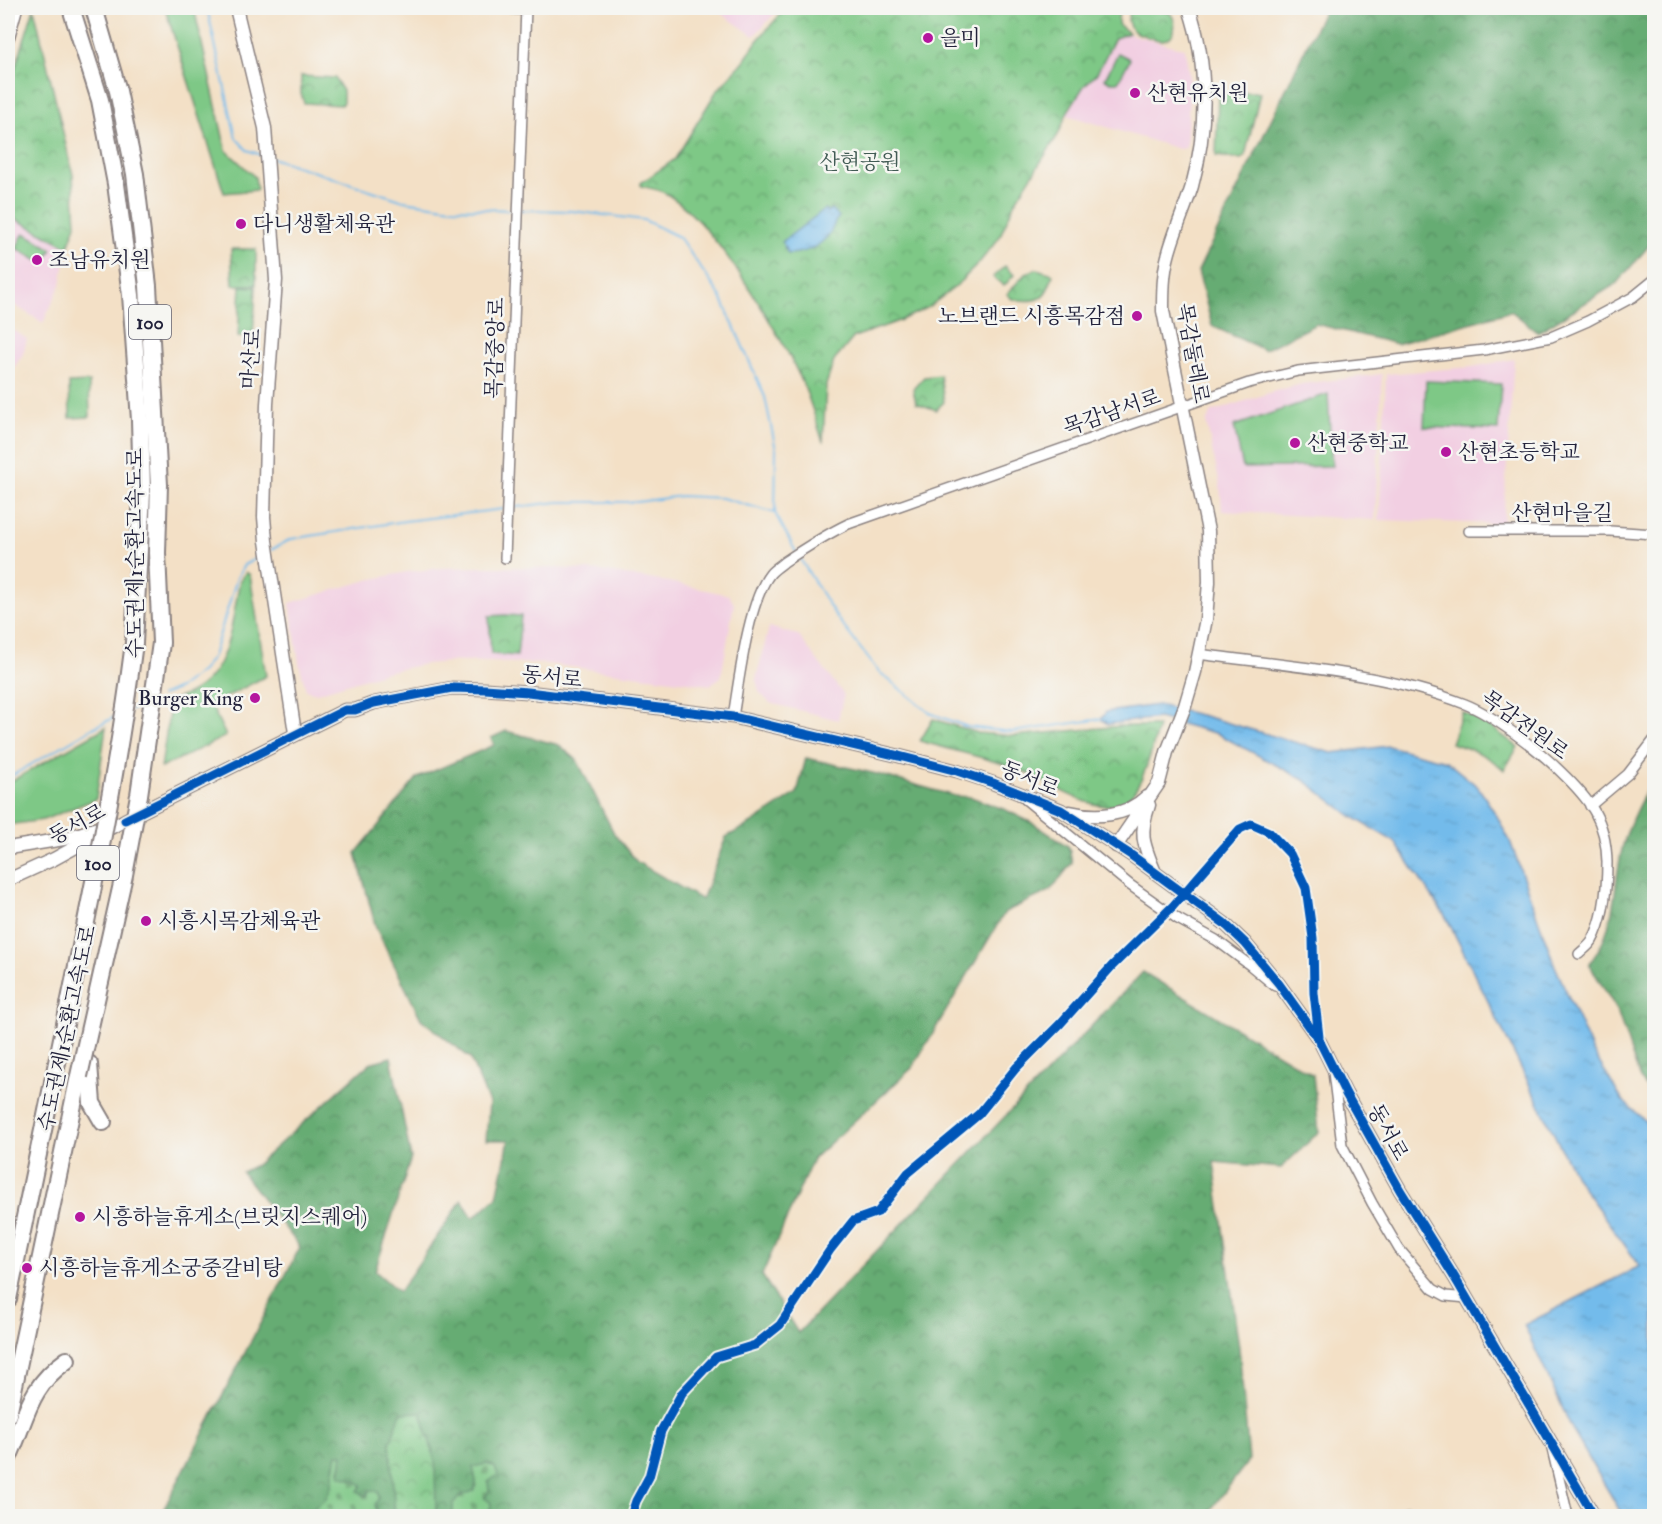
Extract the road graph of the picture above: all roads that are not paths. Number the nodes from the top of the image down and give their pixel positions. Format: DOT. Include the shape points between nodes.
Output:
graph roads {
  1 [pos="16,8"];
  2 [pos="94,8"];
  3 [pos="236,8"];
  4 [pos="494,8"];
  5 [pos="1190,8"];
  6 [pos="526,9"];
  7 [pos="72,12"];
  8 [pos="8,37"];
  9 [pos="1654,280"];
  10 [pos="1183,406"];
  11 [pos="1469,531"];
  12 [pos="1654,534"];
  13 [pos="505,558"];
  14 [pos="1199,654"];
  15 [pos="732,717"];
  16 [pos="295,733"];
  17 [pos="1654,740"];
  18 [pos="1159,783"];
  19 [pos="1019,794"];
  20 [pos="1590,806"];
  21 [pos="1060,810"];
  22 [pos="125,820"];
  23 [pos="1116,846"];
  24 [pos="8,848"];
  25 [pos="1154,870"];
  26 [pos="8,880"];
  27 [pos="1195,881"];
  28 [pos="1170,908"];
  29 [pos="1579,954"];
  30 [pos="1288,997"];
  31 [pos="93,1016"];
  32 [pos="1319,1040"];
  33 [pos="1332,1064"];
  34 [pos="103,1122"];
  35 [pos="23,1224"];
  36 [pos="8,1264"];
  37 [pos="1467,1298"];
  38 [pos="8,1299"];
  39 [pos="67,1360"];
  40 [pos="8,1414"];
  41 [pos="1550,1440"];
  42 [pos="8,1458"];
  43 [pos="631,1516"];
  44 [pos="1568,1516"];
  45 [pos="1594,1516"];
  1 -- 8 [label="main road"];
  2 -- 31 [label="highway, 수도권제1순환고속도로 / 100, bridge" via="118,91 135,174 148,286 159,485 161,643 139,795"];
  3 -- 16 [label="main road, 마산로" via="265,128 270,180 276,280 264,517"];
  4 -- 6 [label="street"];
  5 -- 10 [label="main road, 목감둘레로" via="1204,94 1201,140 1192,184 1168,256 1163,292 1163,311"];
  6 -- 13 [label="street, 목감중앙로"];
  7 -- 35 [label="highway, 수도권제1순환고속도로 / 100, bridge" via="100,100 116,184 131,295 142,492 135,643 122,733"];
  9 -- 10 [label="street, 목감남서로" via="1633,297 1551,337 1484,350 1298,371"];
  10 -- 14 [label="main road, 목감둘레로" via="1208,531 1209,582"];
  10 -- 15 [label="street, 목감남서로" via="848,524 802,548 770,574 758,596"];
  11 -- 12 [label="street, 산현마을길"];
  14 -- 18 [label="main road, 목감둘레로"];
  14 -- 20 [label="street, 목감전원로" via="1386,680 1468,705 1548,759"];
  15 -- 16 [label="main road, 동서로" via="528,692 452,688 345,710"];
  15 -- 19 [label="main road, 동서로" via="957,771"];
  16 -- 22 [label="main road, 동서로"];
  17 -- 20 [label="street" via="1628,774"];
  18 -- 21 [label="main road" via="1142,801 1116,813 1092,815"];
  18 -- 23 [label="main road"];
  18 -- 25 [label="main road" via="1148,807 1142,838"];
  19 -- 21 [label="main road, 동서로"];
  19 -- 28 [label="street" via="1130,885"];
  20 -- 29 [label="street, 목감전원로" via="1603,828 1607,876 1598,927 1591,943"];
  21 -- 23 [label="main road, 동서로"];
  22 -- 24 [label="main road" via="64,839"];
  22 -- 26 [label="main road, 동서로" via="54,860"];
  23 -- 25 [label="main road, 동서로"];
  25 -- 30 [label="main road, 동서로" via="1224,923"];
  27 -- 32 [label="street" via="1240,829 1251,825 1269,832 1290,854 1306,888"];
  28 -- 30 [label="street"];
  28 -- 43 [label="street" via="1016,1068 979,1114 908,1173 878,1212 854,1221 780,1325 755,1345 716,1357 682,1393 661,1431 649,1477"];
  30 -- 32 [label="main road, 동서로"];
  31 -- 34 [label="highway" via="88,1072 93,1108"];
  31 -- 40 [label="highway, 수도권제1순환고속도로 / 100, bridge"];
  32 -- 33 [label="main road, 동서로"];
  33 -- 37 [label="main road, 동서로" via="1400,1190"];
  33 -- 37 [label="street" via="1342,1145 1372,1203 1399,1249 1433,1289 1446,1296"];
  35 -- 36 [label="highway"];
  35 -- 38 [label="highway, 수도권제1순환고속도로 / 100"];
  37 -- 41 [label="main road, 동서로"];
  39 -- 42 [label="highway" via="46,1378 30,1400"];
  41 -- 44 [label="street"];
  41 -- 45 [label="main road, 동서로"];
}
